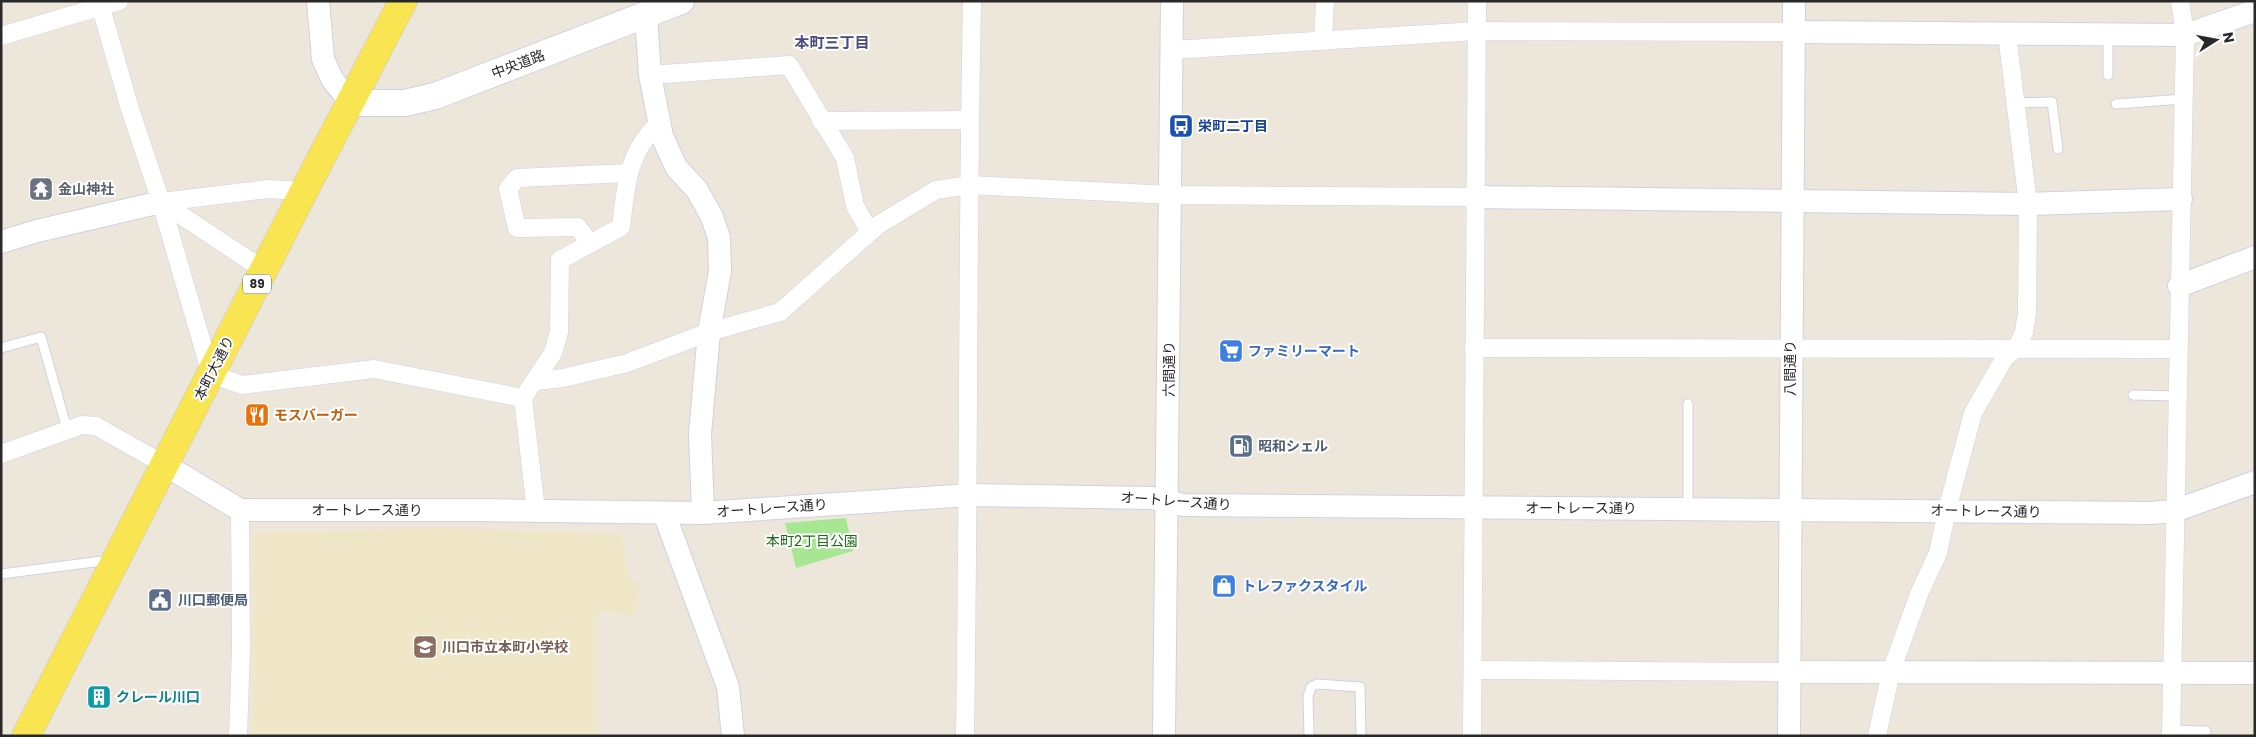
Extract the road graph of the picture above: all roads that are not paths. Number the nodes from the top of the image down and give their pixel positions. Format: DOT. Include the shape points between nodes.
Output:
graph roads {
  1 [pos="119,1"];
  2 [pos="318,1"];
  3 [pos="403,1"];
  4 [pos="681,1"];
  5 [pos="972,1"];
  6 [pos="1172,1"];
  7 [pos="1325,1"];
  8 [pos="1477,1"];
  9 [pos="1794,1"];
  10 [pos="2180,1"];
  11 [pos="100,4"];
  12 [pos="645,8"];
  13 [pos="2255,11"];
  14 [pos="1476,31"];
  15 [pos="1794,32"];
  16 [pos="2007,34"];
  17 [pos="2108,34"];
  18 [pos="2185,35"];
  19 [pos="1,36"];
  20 [pos="1323,39"];
  21 [pos="1172,50"];
  22 [pos="650,75"];
  23 [pos="2108,75"];
  24 [pos="2183,99"];
  25 [pos="351,102"];
  26 [pos="2016,103"];
  27 [pos="2116,104"];
  28 [pos="970,120"];
  29 [pos="821,121"];
  30 [pos="659,123"];
  31 [pos="2058,149"];
  32 [pos="628,174"];
  33 [pos="969,185"];
  34 [pos="304,191"];
  35 [pos="1170,195"];
  36 [pos="1476,198"];
  37 [pos="2181,199"];
  38 [pos="1792,200"];
  39 [pos="161,202"];
  40 [pos="2028,204"];
  41 [pos="870,232"];
  42 [pos="1,242"];
  43 [pos="589,243"];
  44 [pos="2255,257"];
  45 [pos="264,270"];
  46 [pos="2180,286"];
  47 [pos="709,332"];
  48 [pos="1790,347"];
  49 [pos="2017,347"];
  50 [pos="1,348"];
  51 [pos="1474,348"];
  52 [pos="2178,348"];
  53 [pos="211,374"];
  54 [pos="536,381"];
  55 [pos="2133,395"];
  56 [pos="2177,396"];
  57 [pos="523,398"];
  58 [pos="1688,404"];
  59 [pos="67,429"];
  60 [pos="1,454"];
  61 [pos="165,465"];
  62 [pos="2255,482"];
  63 [pos="969,495"];
  64 [pos="1168,501"];
  65 [pos="1474,508"];
  66 [pos="1688,508"];
  67 [pos="1790,509"];
  68 [pos="240,510"];
  69 [pos="1947,510"];
  70 [pos="536,511"];
  71 [pos="2174,511"];
  72 [pos="664,513"];
  73 [pos="703,513"];
  74 [pos="116,560"];
  75 [pos="1,574"];
  76 [pos="1473,670"];
  77 [pos="1789,672"];
  78 [pos="1891,672"];
  79 [pos="2172,672"];
  80 [pos="2255,673"];
  81 [pos="2206,731"];
  82 [pos="2171,733"];
  83 [pos="26,736"];
  84 [pos="238,736"];
  85 [pos="733,736"];
  86 [pos="965,736"];
  87 [pos="1164,736"];
  88 [pos="1309,736"];
  89 [pos="1361,736"];
  90 [pos="1472,736"];
  91 [pos="1789,736"];
  92 [pos="1877,736"];
  1 -- 11 [label="street"];
  2 -- 25 [label="street" via="323,59 332,79"];
  3 -- 25 [label="main road, 本町大通り / 89"];
  4 -- 12 [label="main road, 中央道路"];
  5 -- 28 [label="street"];
  6 -- 21 [label="street, 六間通り"];
  7 -- 20 [label="street"];
  8 -- 14 [label="street"];
  9 -- 15 [label="street, 八間通り"];
  10 -- 18 [label="street"];
  11 -- 19 [label="street"];
  11 -- 39 [label="street"];
  12 -- 22 [label="street"];
  12 -- 25 [label="main road, 中央道路" via="435,96 405,103"];
  13 -- 18 [label="street"];
  14 -- 15 [label="street"];
  14 -- 20 [label="street"];
  14 -- 36 [label="street"];
  15 -- 16 [label="street"];
  15 -- 38 [label="street, 八間通り"];
  16 -- 17 [label="street"];
  16 -- 26 [label="street"];
  17 -- 18 [label="street"];
  17 -- 23 [label="lane"];
  18 -- 24 [label="street"];
  20 -- 21 [label="street"];
  21 -- 35 [label="street, 六間通り"];
  22 -- 29 [label="street" via="789,65"];
  22 -- 30 [label="street"];
  24 -- 27 [label="lane"];
  24 -- 37 [label="street"];
  25 -- 34 [label="main road, 本町大通り / 89"];
  26 -- 31 [label="lane" via="2052,102"];
  26 -- 40 [label="street"];
  28 -- 29 [label="street"];
  28 -- 33 [label="street"];
  29 -- 41 [label="street" via="845,158 855,206"];
  30 -- 32 [label="street" via="638,148"];
  30 -- 47 [label="street" via="676,167 697,190 719,238 720,271"];
  32 -- 43 [label="street" via="621,227"];
  32 -- 43 [label="street" via="517,178 511,183 508,189 517,228 578,227"];
  33 -- 35 [label="street"];
  33 -- 41 [label="street" via="936,190"];
  33 -- 63 [label="street"];
  34 -- 39 [label="street" via="268,189"];
  34 -- 45 [label="main road, 本町大通り / 89"];
  35 -- 36 [label="street"];
  35 -- 64 [label="street, 六間通り"];
  36 -- 38 [label="street"];
  36 -- 51 [label="street"];
  37 -- 40 [label="street"];
  37 -- 46 [label="street"];
  38 -- 40 [label="street"];
  38 -- 48 [label="street, 八間通り"];
  39 -- 42 [label="street"];
  39 -- 45 [label="street"];
  39 -- 53 [label="street"];
  40 -- 49 [label="street" via="2027,313"];
  41 -- 47 [label="street" via="780,312"];
  43 -- 54 [label="street" via="560,260 559,332 553,353"];
  44 -- 46 [label="street"];
  45 -- 53 [label="main road, 本町大通り / 89"];
  46 -- 52 [label="street"];
  47 -- 54 [label="street" via="627,363"];
  47 -- 73 [label="street" via="700,434"];
  48 -- 49 [label="street"];
  48 -- 51 [label="street"];
  48 -- 67 [label="street, 八間通り"];
  49 -- 52 [label="street"];
  49 -- 69 [label="street" via="2004,359 1973,413"];
  50 -- 59 [label="lane" via="41,337"];
  51 -- 65 [label="street"];
  52 -- 56 [label="street"];
  53 -- 57 [label="street" via="242,385 374,369"];
  53 -- 61 [label="main road, 本町大通り / 89"];
  54 -- 57 [label="street"];
  55 -- 56 [label="lane"];
  56 -- 71 [label="street"];
  57 -- 70 [label="street"];
  58 -- 66 [label="lane"];
  59 -- 60 [label="street"];
  59 -- 61 [label="street" via="96,426"];
  61 -- 68 [label="street"];
  61 -- 74 [label="main road, 本町大通り / 89"];
  62 -- 71 [label="street, オートレース通り"];
  63 -- 64 [label="street, オートレース通り" via="1152,498"];
  63 -- 73 [label="street, オートレース通り"];
  63 -- 86 [label="street"];
  64 -- 65 [label="street, オートレース通り" via="1184,505"];
  64 -- 87 [label="street, 六間通り"];
  65 -- 66 [label="street, オートレース通り"];
  65 -- 76 [label="street"];
  66 -- 67 [label="street, オートレース通り"];
  67 -- 69 [label="street, オートレース通り"];
  67 -- 77 [label="street, 八間通り"];
  68 -- 70 [label="street, オートレース通り"];
  68 -- 84 [label="street"];
  69 -- 71 [label="street, オートレース通り"];
  69 -- 78 [label="street" via="1938,553 1919,594"];
  70 -- 72 [label="street, オートレース通り"];
  71 -- 79 [label="street"];
  72 -- 73 [label="street, オートレース通り"];
  72 -- 85 [label="street" via="728,687"];
  74 -- 75 [label="lane"];
  74 -- 83 [label="main road, 本町大通り / 89"];
  76 -- 77 [label="street"];
  76 -- 90 [label="street"];
  77 -- 78 [label="street"];
  77 -- 91 [label="street, 八間通り"];
  78 -- 79 [label="street"];
  78 -- 92 [label="street"];
  79 -- 80 [label="street"];
  79 -- 82 [label="street"];
  81 -- 82 [label="lane"];
  88 -- 89 [label="lane" via="1308,697 1311,687 1317,684 1360,687"];
}
